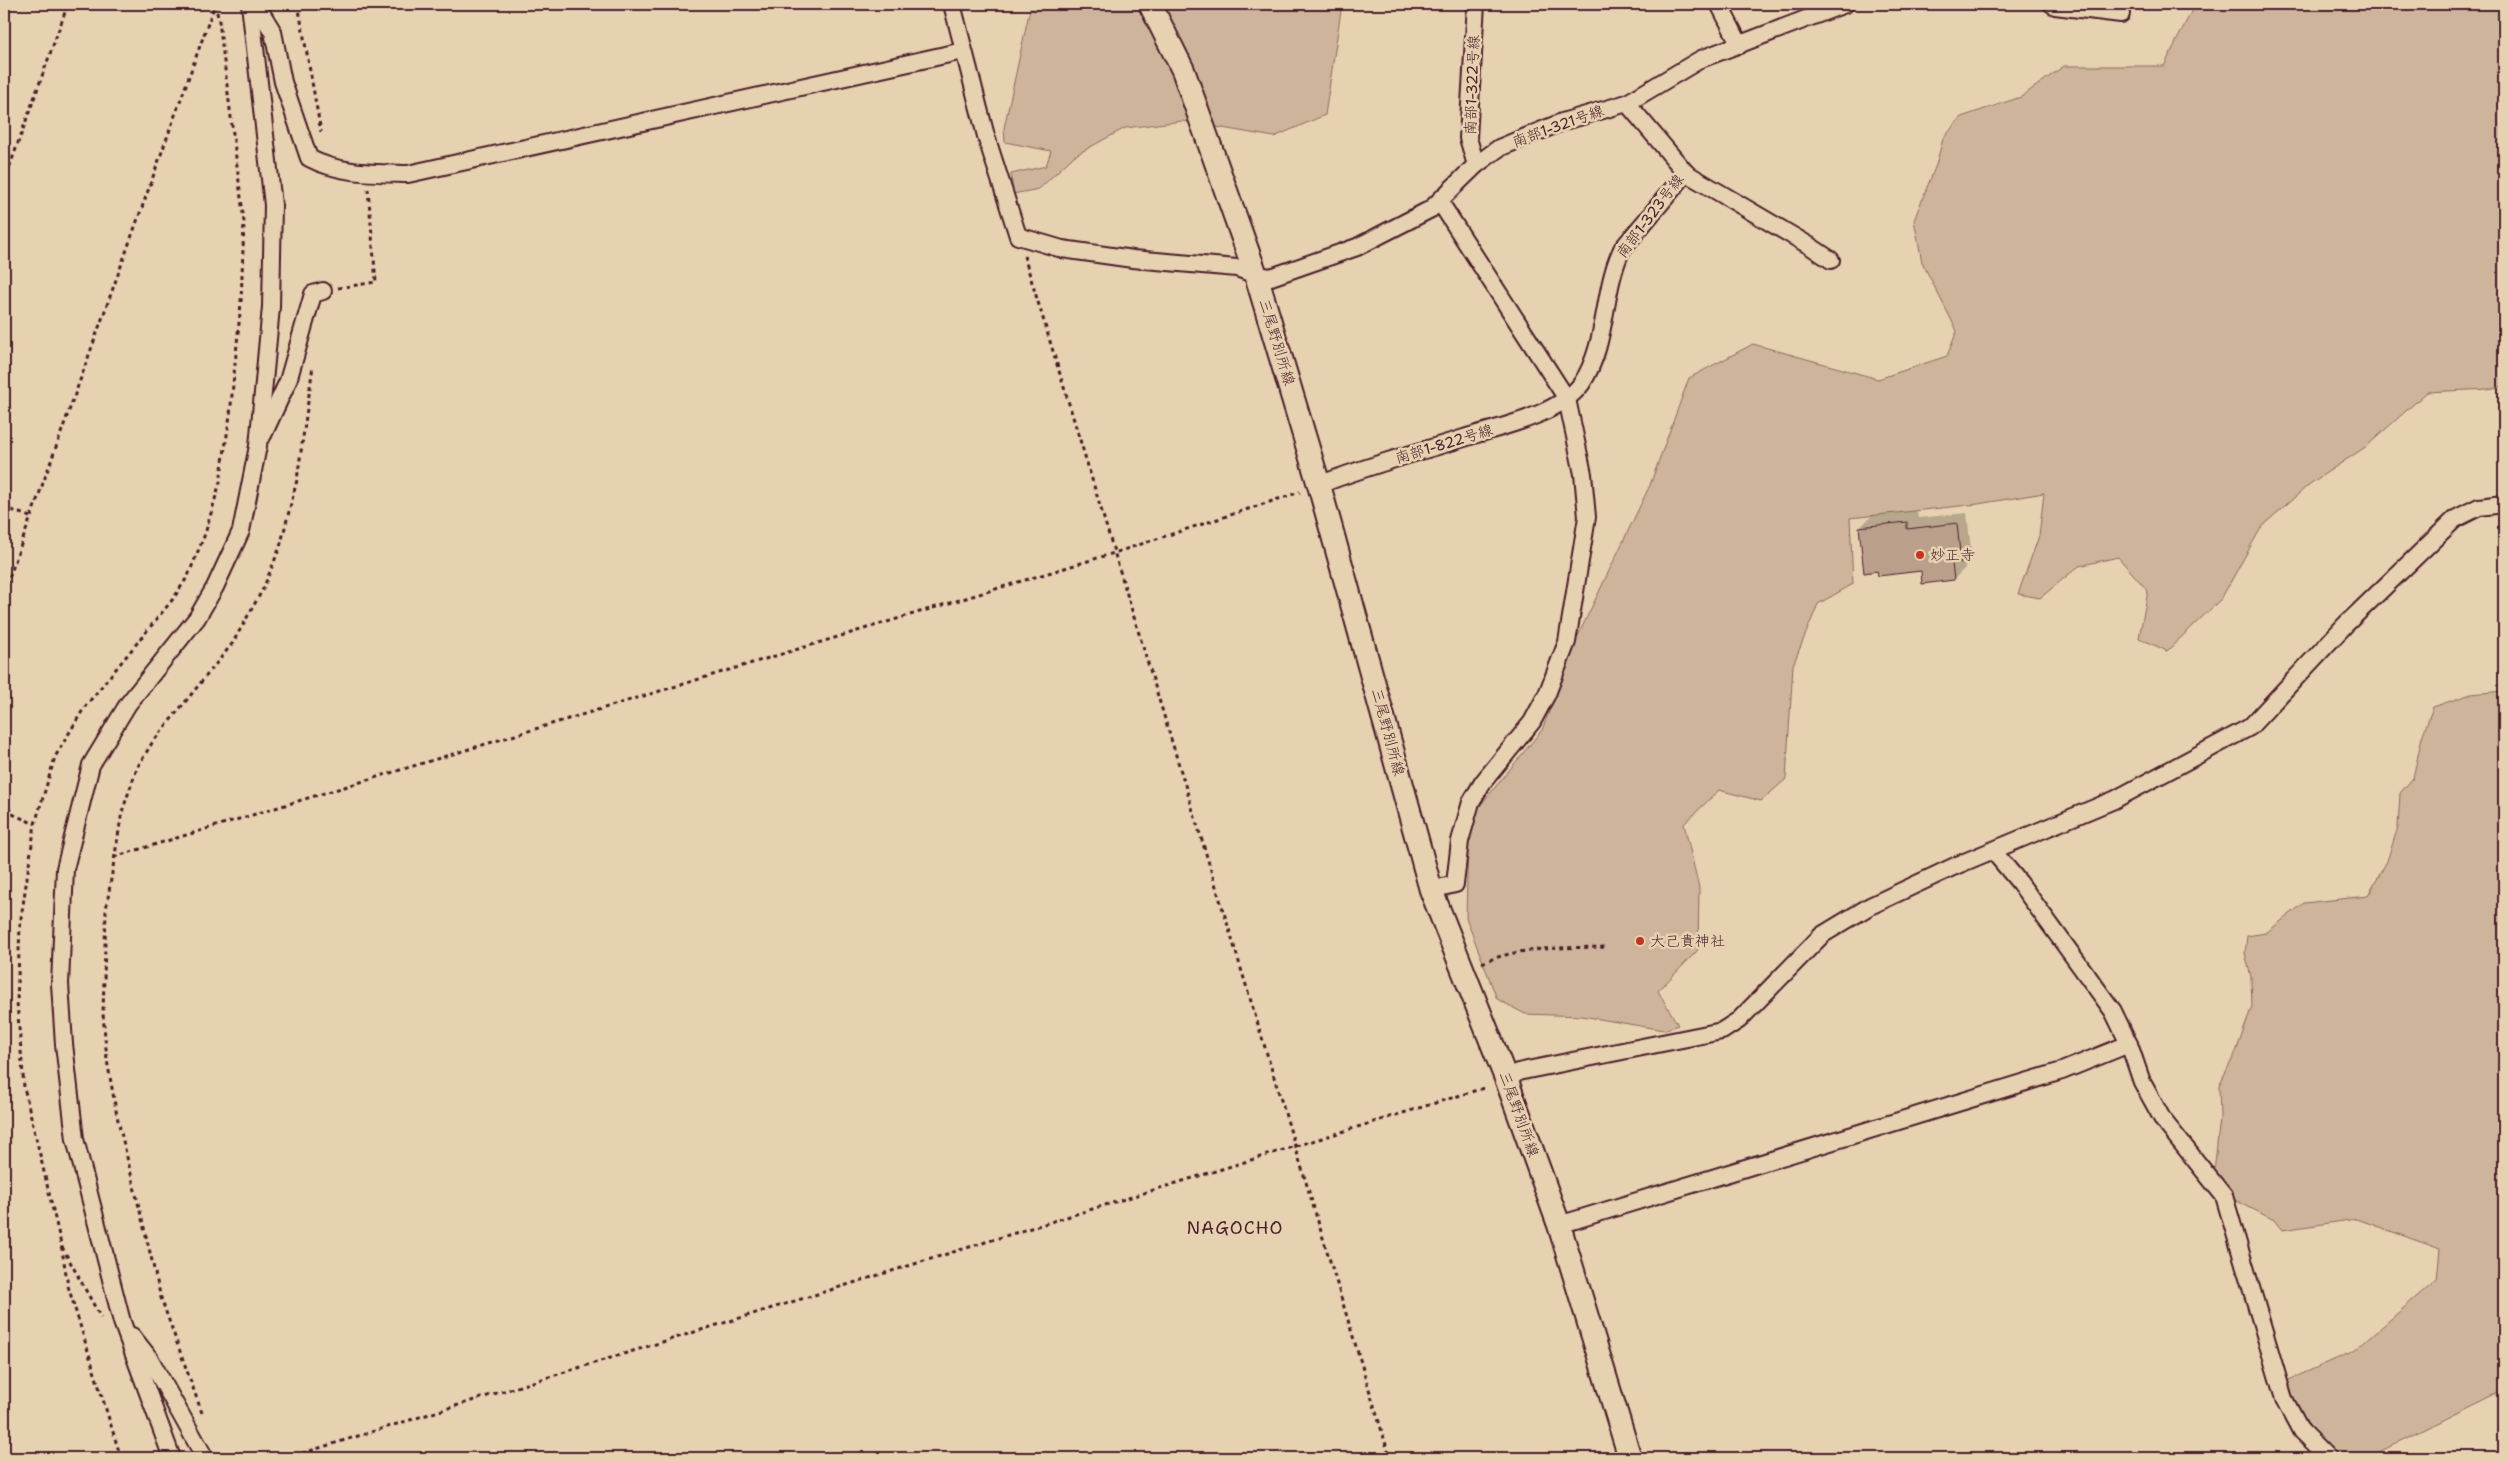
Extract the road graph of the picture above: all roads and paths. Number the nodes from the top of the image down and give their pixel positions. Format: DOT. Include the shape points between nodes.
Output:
graph roads {
  1 [pos="68,4"];
  2 [pos="215,4"];
  3 [pos="250,4"];
  4 [pos="256,4"];
  5 [pos="298,4"];
  6 [pos="952,4"];
  7 [pos="1150,4"];
  8 [pos="1476,4"];
  9 [pos="1719,4"];
  10 [pos="1846,4"];
  11 [pos="2052,4"];
  12 [pos="2121,14"];
  13 [pos="1740,44"];
  14 [pos="963,51"];
  15 [pos="1627,103"];
  16 [pos="1476,165"];
  17 [pos="327,167"];
  18 [pos="367,172"];
  19 [pos="1686,173"];
  20 [pos="4,182"];
  21 [pos="1440,202"];
  22 [pos="1018,236"];
  23 [pos="1831,260"];
  24 [pos="1256,275"];
  25 [pos="323,291"];
  26 [pos="314,357"];
  27 [pos="1566,398"];
  28 [pos="258,446"];
  29 [pos="1320,485"];
  30 [pos="2504,504"];
  31 [pos="4,507"];
  32 [pos="30,518"];
  33 [pos="1114,553"];
  34 [pos="4,592"];
  35 [pos="4,784"];
  36 [pos="10,813"];
  37 [pos="4,818"];
  38 [pos="35,824"];
  39 [pos="1994,852"];
  40 [pos="114,858"];
  41 [pos="1432,890"];
  42 [pos="1607,947"];
  43 [pos="1463,971"];
  44 [pos="2129,1044"];
  45 [pos="1507,1081"];
  46 [pos="1295,1146"];
  47 [pos="1559,1226"];
  48 [pos="122,1322"];
  49 [pos="202,1414"];
  50 [pos="172,1458"];
  51 [pos="205,1458"];
  52 [pos="287,1458"];
  53 [pos="1390,1458"];
  54 [pos="1630,1458"];
  55 [pos="2328,1458"];
  1 -- 20 [label="path"];
  2 -- 32 [label="path"];
  3 -- 28 [label="street" via="273,205 271,307"];
  4 -- 17 [label="street" via="273,32 283,82 309,158"];
  5 -- 17 [label="path"];
  6 -- 14 [label="street"];
  7 -- 24 [label="main road, 三尾野別所線" via="1183,70"];
  8 -- 16 [label="street, 南部1-322号線" via="1468,138"];
  9 -- 13 [label="street"];
  10 -- 13 [label="street, 南部1-321号線"];
  11 -- 12 [label="street"];
  13 -- 15 [label="street, 南部1-321号線" via="1701,59"];
  14 -- 18 [label="street" via="408,174"];
  14 -- 22 [label="street"];
  15 -- 16 [label="street, 南部1-321号線" via="1562,122 1499,148"];
  15 -- 19 [label="street, 南部1-323号線"];
  16 -- 21 [label="street, 南部1-321号線"];
  17 -- 18 [label="street"];
  18 -- 25 [label="path" via="376,282"];
  19 -- 23 [label="street"];
  19 -- 27 [label="street, 南部1-323号線" via="1622,249 1615,263 1592,362 1581,383"];
  21 -- 24 [label="street, 南部1-321号線" via="1357,247 1271,277"];
  21 -- 27 [label="street"];
  22 -- 24 [label="street" via="1062,249 1237,268"];
  22 -- 33 [label="path"];
  24 -- 29 [label="main road, 三尾野別所線"];
  25 -- 28 [label="street" via="313,294 288,380"];
  26 -- 40 [label="path" via="297,480 280,547 232,644 152,743 137,768 122,812"];
  27 -- 29 [label="street, 南部1-822号線" via="1526,419"];
  27 -- 41 [label="street" via="1583,474 1587,517 1567,642 1548,694 1532,722 1483,782 1471,802 1460,841 1455,884"];
  28 -- 48 [label="street" via="241,532 197,618 128,704 91,765 65,869 60,984 75,1139"];
  29 -- 33 [label="path"];
  29 -- 41 [label="main road, 三尾野別所線"];
  30 -- 39 [label="street" via="2479,507 2455,519 2346,624 2250,727 2114,800"];
  31 -- 32 [label="path"];
  32 -- 34 [label="path"];
  33 -- 40 [label="path"];
  33 -- 46 [label="path"];
  35 -- 36 [label="path"];
  36 -- 37 [label="path"];
  36 -- 38 [label="path"];
  39 -- 44 [label="street" via="2113,1011"];
  39 -- 45 [label="street" via="1955,866 1870,906 1822,934 1739,1020 1722,1031 1518,1072"];
  40 -- 49 [label="path" via="102,969 107,1060 119,1126 162,1298"];
  41 -- 43 [label="main road, 三尾野別所線"];
  42 -- 43 [label="path" via="1499,956"];
  43 -- 45 [label="main road, 三尾野別所線"];
  44 -- 47 [label="street" via="2062,1071"];
  44 -- 55 [label="street" via="2142,1082 2163,1120 2224,1196 2284,1399 2301,1430"];
  45 -- 46 [label="path"];
  45 -- 47 [label="main road, 三尾野別所線"];
  46 -- 52 [label="path"];
  46 -- 53 [label="path"];
  47 -- 54 [label="main road, 三尾野別所線"];
  48 -- 50 [label="street"];
  48 -- 51 [label="street" via="150,1359"];
}
